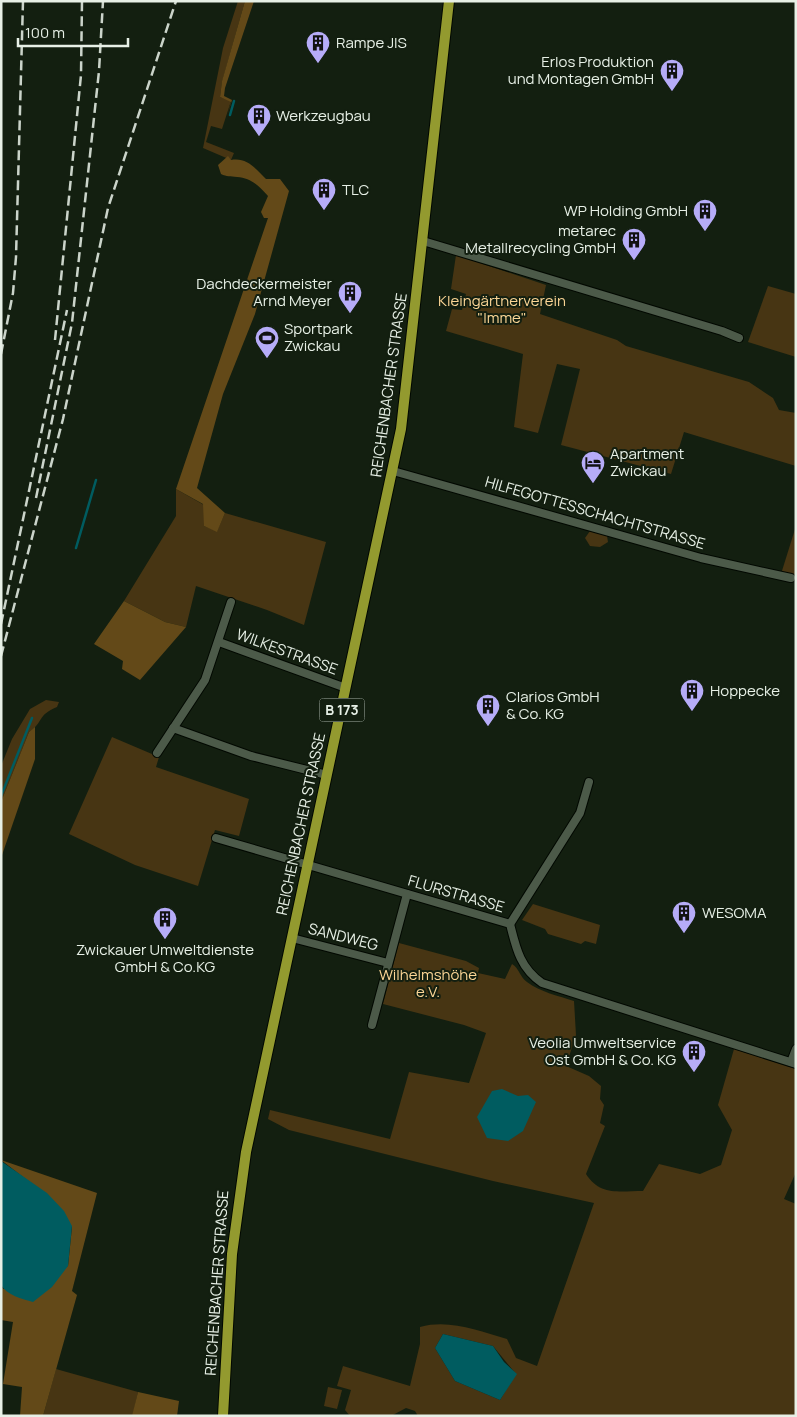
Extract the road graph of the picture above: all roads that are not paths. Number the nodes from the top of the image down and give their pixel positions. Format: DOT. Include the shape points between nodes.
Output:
graph roads {
  1 [pos="449,1"];
  2 [pos="423,241"];
  3 [pos="739,338"];
  4 [pos="394,471"];
  5 [pos="791,578"];
  6 [pos="231,602"];
  7 [pos="219,642"];
  8 [pos="346,688"];
  9 [pos="173,728"];
  10 [pos="157,753"];
  11 [pos="327,775"];
  12 [pos="589,782"];
  13 [pos="216,838"];
  14 [pos="308,865"];
  15 [pos="407,894"];
  16 [pos="510,924"];
  17 [pos="292,938"];
  18 [pos="388,962"];
  19 [pos="372,1025"];
  20 [pos="796,1049"];
  21 [pos="793,1063"];
  22 [pos="223,1416"];
  1 -- 2 [label="main road, REICHENBACHER STRASSE / B 173"];
  2 -- 3 [label="street"];
  2 -- 4 [label="main road, REICHENBACHER STRASSE / B 173"];
  4 -- 5 [label="street, HILFEGOTTESSCHACHTSTRASSE" via="701,558"];
  4 -- 8 [label="main road, REICHENBACHER STRASSE / B 173"];
  6 -- 7 [label="street"];
  7 -- 8 [label="street, WILKESTRASSE"];
  7 -- 9 [label="street" via="205,680"];
  8 -- 11 [label="main road, REICHENBACHER STRASSE / B 173"];
  9 -- 10 [label="street"];
  9 -- 11 [label="street" via="251,756"];
  11 -- 14 [label="main road, REICHENBACHER STRASSE / B 173"];
  12 -- 16 [label="street" via="580,813"];
  13 -- 14 [label="street, FLURSTRASSE"];
  14 -- 15 [label="street, FLURSTRASSE"];
  14 -- 17 [label="main road, REICHENBACHER STRASSE / B 173"];
  15 -- 16 [label="street, FLURSTRASSE"];
  15 -- 18 [label="street"];
  16 -- 21 [label="street, FLURSTRASSE" via="522,965 542,983"];
  17 -- 18 [label="street, SANDWEG"];
  17 -- 22 [label="main road, REICHENBACHER STRASSE / B 173" via="240,1188 230,1276"];
  18 -- 19 [label="street"];
  20 -- 21 [label="street"];
}
